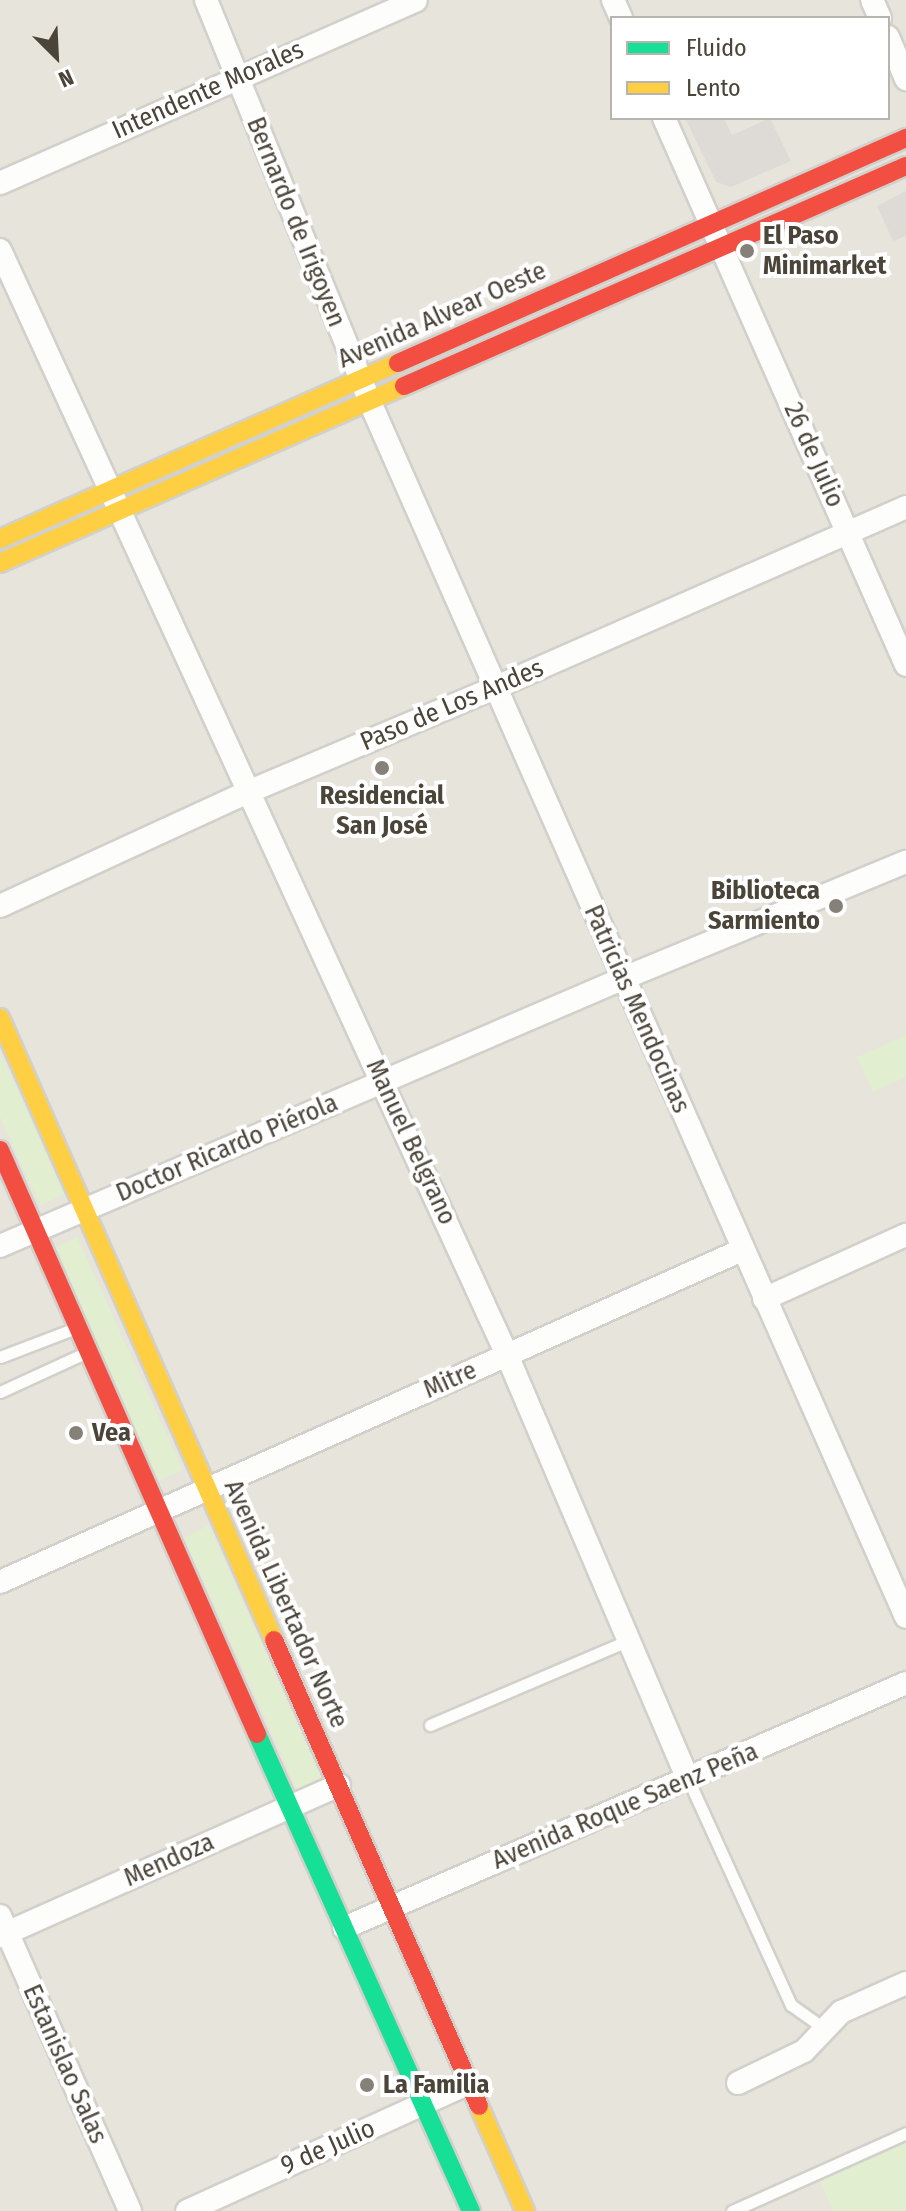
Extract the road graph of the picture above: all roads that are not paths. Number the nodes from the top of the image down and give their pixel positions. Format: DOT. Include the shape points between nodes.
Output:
graph roads {
  1 [pos="206,0"];
  2 [pos="416,0"];
  3 [pos="890,42"];
  4 [pos="236,77"];
  5 [pos="906,79"];
  6 [pos="665,120"];
  7 [pos="906,138"];
  8 [pos="906,166"];
  9 [pos="0,183"];
  10 [pos="710,225"];
  11 [pos="719,246"];
  12 [pos="0,250"];
  13 [pos="365,390"];
  14 [pos="109,490"];
  15 [pos="906,507"];
  16 [pos="119,512"];
  17 [pos="849,531"];
  18 [pos="0,539"];
  19 [pos="0,563"];
  20 [pos="906,665"];
  21 [pos="494,688"];
  22 [pos="248,792"];
  23 [pos="906,862"];
  24 [pos="0,906"];
  25 [pos="624,978"];
  26 [pos="0,1018"];
  27 [pos="384,1082"];
  28 [pos="0,1150"];
  29 [pos="83,1209"];
  30 [pos="35,1231"];
  31 [pos="906,1235"];
  32 [pos="0,1246"];
  33 [pos="742,1250"];
  34 [pos="764,1299"];
  35 [pos="77,1327"];
  36 [pos="88,1352"];
  37 [pos="507,1355"];
  38 [pos="0,1357"];
  39 [pos="0,1392"];
  40 [pos="205,1489"];
  41 [pos="156,1509"];
  42 [pos="0,1582"];
  43 [pos="906,1617"];
  44 [pos="629,1640"];
  45 [pos="906,1683"];
  46 [pos="430,1725"];
  47 [pos="688,1779"];
  48 [pos="339,1785"];
  49 [pos="290,1806"];
  50 [pos="392,1906"];
  51 [pos="3,1928"];
  52 [pos="344,1928"];
  53 [pos="906,1983"];
  54 [pos="825,2029"];
  55 [pos="469,2083"];
  56 [pos="738,2083"];
  57 [pos="424,2104"];
  58 [pos="906,2133"];
  59 [pos="130,2211"];
  60 [pos="187,2211"];
  61 [pos="471,2211"];
  62 [pos="525,2211"];
  63 [pos="732,2211"];
  1 -- 4 [label="street, Bernardo de Irigoyen"];
  2 -- 4 [label="street, Intendente Morales"];
  3 -- 5 [label="street"];
  4 -- 9 [label="street, Intendente Morales"];
  4 -- 13 [label="street, Bernardo de Irigoyen"];
  6 -- 10 [label="street, 26 de Julio"];
  7 -- 10 [label="main road, Avenida Alvear Oeste"];
  8 -- 11 [label="main road, Avenida Alvear Oeste"];
  10 -- 11 [label="street, 26 de Julio"];
  10 -- 13 [label="main road, Avenida Alvear Oeste"];
  11 -- 13 [label="main road, Avenida Alvear Oeste"];
  11 -- 17 [label="street, 26 de Julio"];
  12 -- 14 [label="street, Manuel Belgrano"];
  13 -- 14 [label="main road, Avenida Alvear Oeste"];
  13 -- 16 [label="main road, Avenida Alvear Oeste"];
  13 -- 21 [label="street, Patricias Mendocinas"];
  14 -- 16 [label="street, Manuel Belgrano"];
  14 -- 18 [label="main road, Avenida Alvear Oeste"];
  15 -- 17 [label="street, Paso de Los Andes"];
  16 -- 19 [label="main road, Avenida Alvear Oeste"];
  16 -- 22 [label="street, Manuel Belgrano"];
  17 -- 20 [label="street, 26 de Julio"];
  17 -- 21 [label="street, Paso de Los Andes"];
  21 -- 22 [label="street, Paso de Los Andes"];
  21 -- 25 [label="street, Patricias Mendocinas"];
  22 -- 24 [label="street, Paso de Los Andes"];
  22 -- 27 [label="street, Manuel Belgrano"];
  23 -- 25 [label="street, Doctor Ricardo Piérola"];
  25 -- 27 [label="street, Doctor Ricardo Piérola"];
  25 -- 33 [label="street, Patricias Mendocinas"];
  26 -- 29 [label="main road, Avenida Libertador Norte"];
  27 -- 29 [label="street, Doctor Ricardo Piérola"];
  27 -- 37 [label="street, Manuel Belgrano"];
  28 -- 30 [label="main road"];
  29 -- 30 [label="street, Doctor Ricardo Piérola"];
  29 -- 40 [label="main road, Avenida Libertador Norte"];
  30 -- 32 [label="street, Doctor Ricardo Piérola"];
  30 -- 35 [label="main road"];
  31 -- 34 [label="street"];
  33 -- 34 [label="street, Patricias Mendocinas"];
  33 -- 37 [label="street, Mitre"];
  34 -- 43 [label="street, Patricias Mendocinas"];
  35 -- 36 [label="main road"];
  35 -- 38 [label="lane"];
  36 -- 39 [label="lane"];
  36 -- 41 [label="main road"];
  37 -- 40 [label="street, Mitre"];
  37 -- 44 [label="street, Manuel Belgrano"];
  40 -- 41 [label="street, Mitre"];
  40 -- 48 [label="main road, Avenida Libertador Norte"];
  41 -- 42 [label="street, Mitre"];
  41 -- 49 [label="main road"];
  44 -- 46 [label="lane"];
  44 -- 47 [label="street, Manuel Belgrano"];
  45 -- 47 [label="street, Avenida Roque Saenz Peña"];
  47 -- 50 [label="street, Avenida Roque Saenz Peña"];
  47 -- 54 [label="lane" via="791,2005"];
  48 -- 49 [label="street, Mendoza"];
  48 -- 50 [label="main road, Avenida Libertador Norte"];
  49 -- 51 [label="street, Mendoza"];
  49 -- 52 [label="main road"];
  50 -- 52 [label="street, Avenida Roque Saenz Peña"];
  50 -- 55 [label="main road, Avenida Libertador Norte"];
  51 -- 59 [label="street, Estanislao Salas"];
  52 -- 57 [label="main road"];
  53 -- 54 [label="street" via="841,2012"];
  54 -- 56 [label="street" via="804,2051"];
  55 -- 57 [label="street, 9 de Julio"];
  55 -- 62 [label="main road, Avenida Libertador Norte"];
  57 -- 60 [label="street, 9 de Julio"];
  57 -- 61 [label="main road"];
  58 -- 63 [label="lane"];
}
